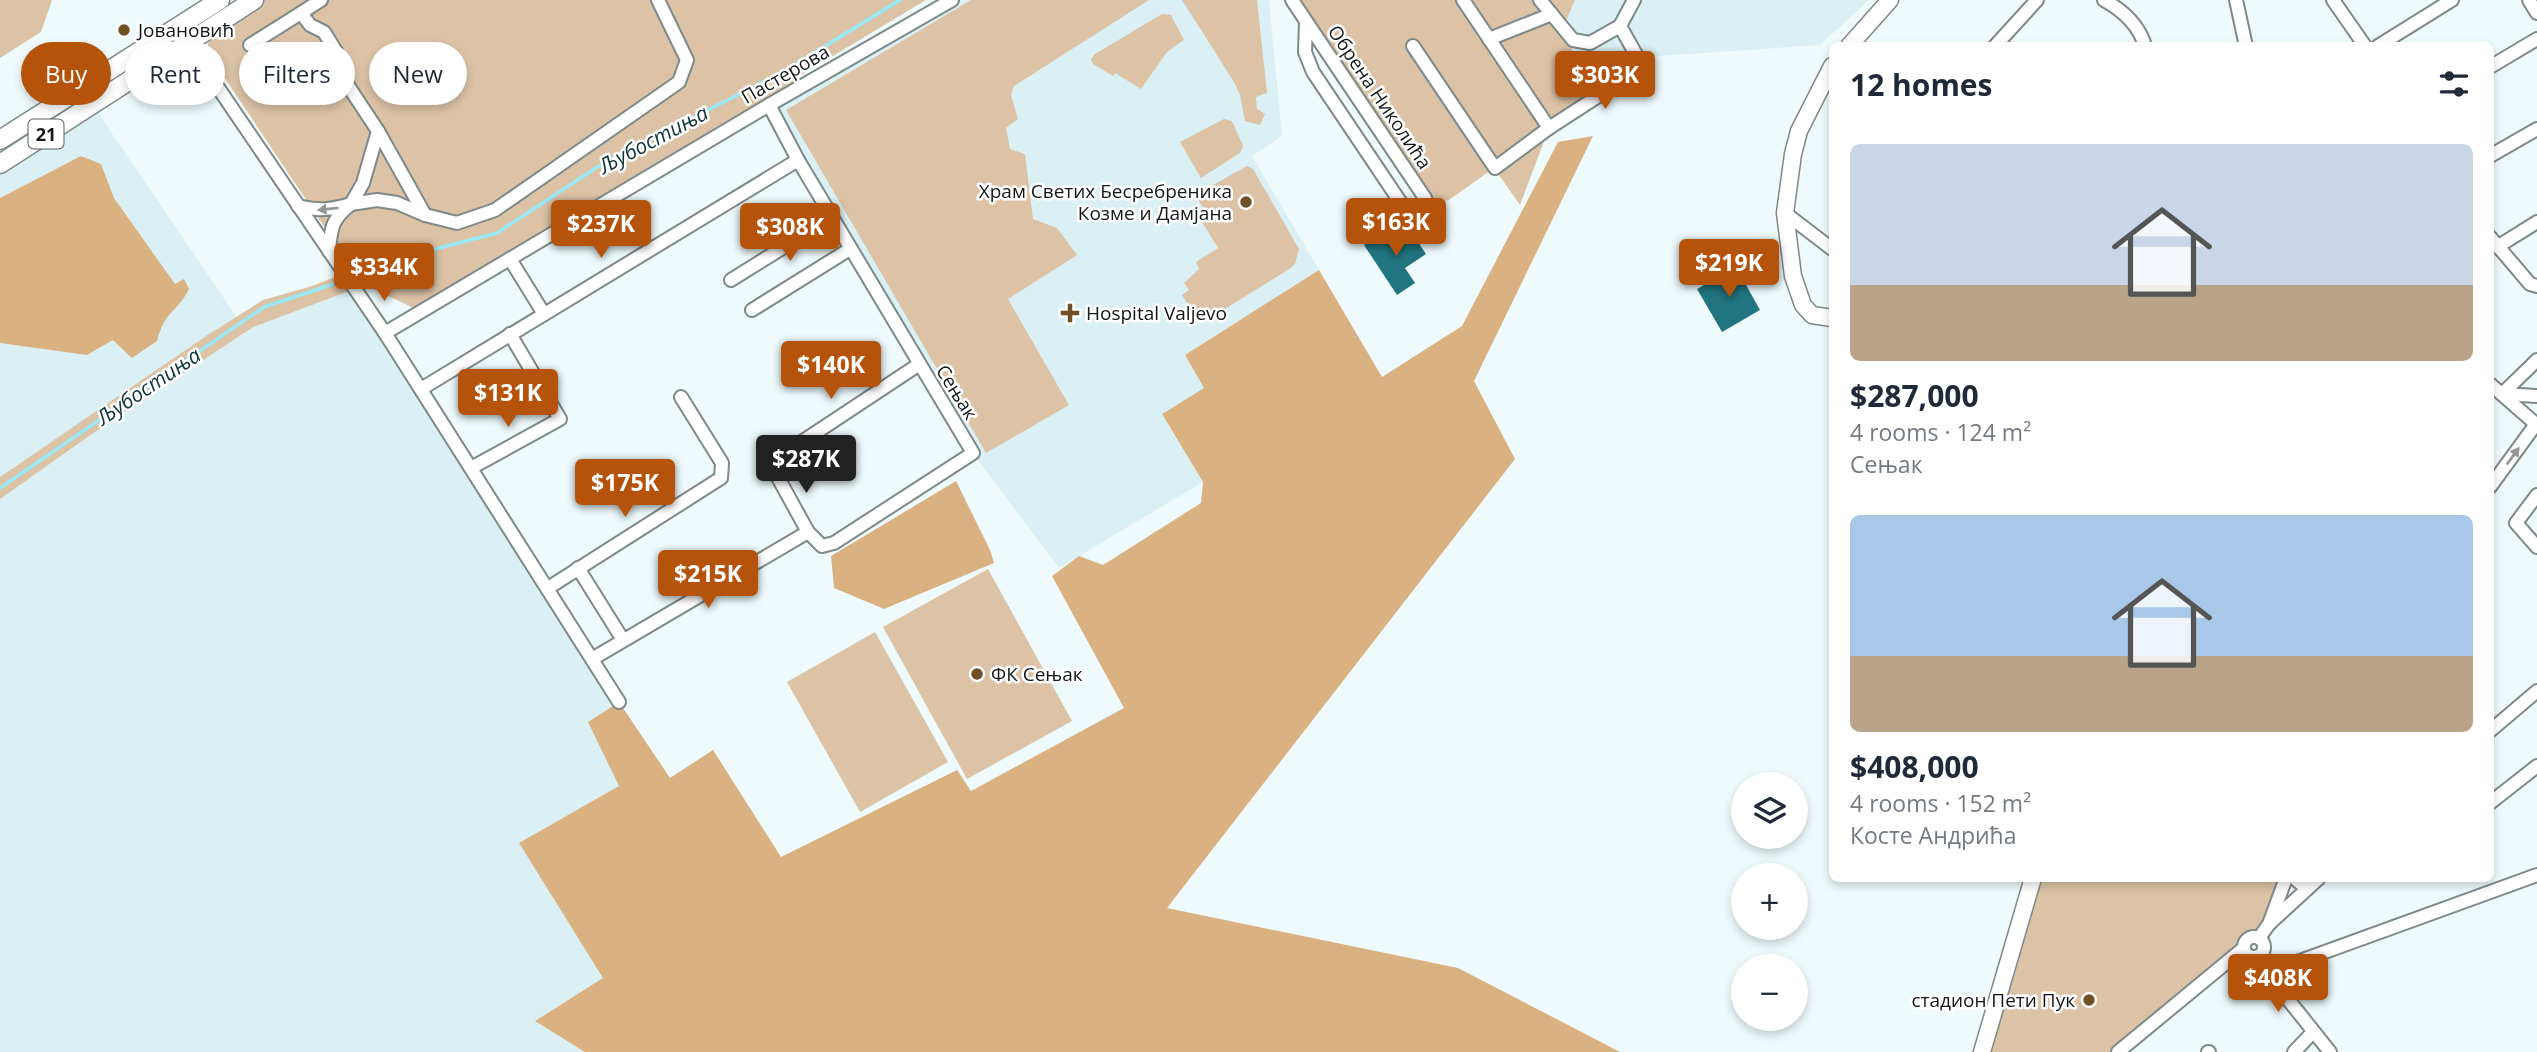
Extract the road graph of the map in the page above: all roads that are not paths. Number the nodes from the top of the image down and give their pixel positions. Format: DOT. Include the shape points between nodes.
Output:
graph roads {
  1 [pos="220,0"];
  2 [pos="254,0"];
  3 [pos="321,0"];
  4 [pos="658,0"];
  5 [pos="952,0"];
  6 [pos="1292,0"];
  7 [pos="1463,0"];
  8 [pos="1540,0"];
  9 [pos="1634,0"];
  10 [pos="1890,0"];
  11 [pos="2037,0"];
  12 [pos="2104,0"];
  13 [pos="2236,0"];
  14 [pos="2333,0"];
  15 [pos="2452,0"];
  16 [pos="2529,0"];
  17 [pos="301,13"];
  18 [pos="2537,13"];
  19 [pos="1552,14"];
  20 [pos="1306,21"];
  21 [pos="178,26"];
  22 [pos="1620,26"];
  23 [pos="1489,39"];
  24 [pos="2537,39"];
  25 [pos="189,42"];
  26 [pos="255,42"];
  27 [pos="1853,42"];
  28 [pos="1999,42"];
  29 [pos="2144,42"];
  30 [pos="2245,42"];
  31 [pos="2362,42"];
  32 [pos="2384,42"];
  33 [pos="1413,46"];
  34 [pos="2494,65"];
  35 [pos="1829,72"];
  36 [pos="125,83"];
  37 [pos="225,98"];
  38 [pos="769,105"];
  39 [pos="1549,128"];
  40 [pos="2537,129"];
  41 [pos="378,131"];
  42 [pos="0,140"];
  43 [pos="2494,154"];
  44 [pos="798,160"];
  45 [pos="0,164"];
  46 [pos="351,204"];
  47 [pos="298,206"];
  48 [pos="1785,214"];
  49 [pos="425,215"];
  50 [pos="832,217"];
  51 [pos="2537,222"];
  52 [pos="2494,242"];
  53 [pos="1829,247"];
  54 [pos="850,249"];
  55 [pos="329,251"];
  56 [pos="510,259"];
  57 [pos="731,280"];
  58 [pos="2537,286"];
  59 [pos="752,310"];
  60 [pos="544,314"];
  61 [pos="1829,318"];
  62 [pos="385,334"];
  63 [pos="510,334"];
  64 [pos="2537,360"];
  65 [pos="918,365"];
  66 [pos="2494,387"];
  67 [pos="421,388"];
  68 [pos="2502,394"];
  69 [pos="2537,396"];
  70 [pos="681,397"];
  71 [pos="2536,424"];
  72 [pos="471,468"];
  73 [pos="2494,482"];
  74 [pos="2537,495"];
  75 [pos="807,532"];
  76 [pos="2537,547"];
  77 [pos="578,568"];
  78 [pos="548,588"];
  79 [pos="623,640"];
  80 [pos="592,659"];
  81 [pos="2537,691"];
  82 [pos="620,702"];
  83 [pos="2494,728"];
  84 [pos="2537,766"];
  85 [pos="2494,800"];
  86 [pos="2537,875"];
  87 [pos="2032,882"];
  88 [pos="2285,882"];
  89 [pos="2299,882"];
  90 [pos="2315,882"];
  91 [pos="2307,889"];
  92 [pos="2269,924"];
  93 [pos="2259,938"];
  94 [pos="2244,948"];
  95 [pos="2258,956"];
  96 [pos="2267,973"];
  97 [pos="2313,1032"];
  98 [pos="1982,1052"];
  99 [pos="2118,1052"];
  100 [pos="2294,1052"];
  101 [pos="2330,1052"];
  1 -- 21 [label="main road, 21"];
  2 -- 25 [label="main road, 21"];
  3 -- 17 [label="street"];
  4 -- 49 [label="street" via="687,60 679,82 495,210 457,223"];
  5 -- 38 [label="street, Пастерова"];
  6 -- 20 [label="street, Обрена Николића"];
  7 -- 23 [label="street"];
  8 -- 19 [label="street"];
  9 -- 22 [label="street"];
  10 -- 27 [label="street"];
  11 -- 28 [label="street"];
  12 -- 29 [label="street" via="2119,8"];
  13 -- 30 [label="street"];
  14 -- 31 [label="street"];
  15 -- 32 [label="street"];
  16 -- 18 [label="street"];
  17 -- 26 [label="street"];
  17 -- 41 [label="street" via="310,25 324,32 337,53 339,72"];
  19 -- 22 [label="street" via="1573,40 1590,43"];
  19 -- 23 [label="street"];
  20 -- 20 [label="street, Обрена Николића" via="1425,198 1416,210 1405,209 1313,72 1304,52"];
  21 -- 25 [label="street"];
  21 -- 42 [label="main road, 21"];
  22 -- 39 [label="street" via="1643,67"];
  23 -- 39 [label="street"];
  24 -- 34 [label="street"];
  33 -- 39 [label="street" via="1494,168"];
  35 -- 48 [label="street" via="1799,131"];
  36 -- 45 [label="main road, 21"];
  37 -- 47 [label="street"];
  38 -- 44 [label="street"];
  38 -- 56 [label="street, Пастерова"];
  40 -- 43 [label="street"];
  41 -- 46 [label="street" via="363,183"];
  41 -- 49 [label="street"];
  44 -- 50 [label="street"];
  44 -- 60 [label="street"];
  46 -- 47 [label="street, one-way" via="332,210"];
  46 -- 49 [label="street" via="377,200"];
  46 -- 55 [label="street" via="336,216"];
  47 -- 55 [label="street"];
  48 -- 53 [label="street"];
  48 -- 61 [label="street" via="1793,276 1803,305 1812,315"];
  50 -- 54 [label="street"];
  50 -- 57 [label="street"];
  51 -- 52 [label="street"];
  52 -- 58 [label="street" via="2530,284"];
  54 -- 59 [label="street"];
  54 -- 65 [label="street"];
  55 -- 62 [label="street"];
  56 -- 60 [label="street"];
  56 -- 62 [label="street, Пастерова"];
  60 -- 63 [label="street"];
  62 -- 67 [label="street"];
  63 -- 67 [label="street"];
  63 -- 72 [label="street" via="560,419"];
  64 -- 68 [label="street"];
  65 -- 75 [label="street, Сењак" via="772,459 772,469"];
  65 -- 75 [label="street, Сењак" via="973,453 834,543 822,546"];
  66 -- 68 [label="street"];
  67 -- 72 [label="street"];
  68 -- 69 [label="street"];
  68 -- 71 [label="street"];
  70 -- 77 [label="street" via="722,463 721,478"];
  73 -- 71 [label="street, one-way"];
  72 -- 78 [label="street"];
  74 -- 76 [label="street" via="2516,523"];
  75 -- 79 [label="street"];
  77 -- 78 [label="street"];
  77 -- 79 [label="street"];
  78 -- 80 [label="street"];
  79 -- 80 [label="street"];
  80 -- 82 [label="street"];
  81 -- 83 [label="street"];
  84 -- 85 [label="street"];
  86 -- 96 [label="street"];
  87 -- 98 [label="street"];
  88 -- 92 [label="street"];
  89 -- 91 [label="street"];
  90 -- 91 [label="street"];
  91 -- 92 [label="street"];
  92 -- 93 [label="street"];
  93 -- 94 [label="street" via="2247,939"];
  93 -- 95 [label="street" via="2264,949"];
  94 -- 95 [label="street" via="2249,956"];
  94 -- 99 [label="street"];
  95 -- 96 [label="street"];
  96 -- 97 [label="street"];
  97 -- 100 [label="street"];
  97 -- 101 [label="street"];
}
